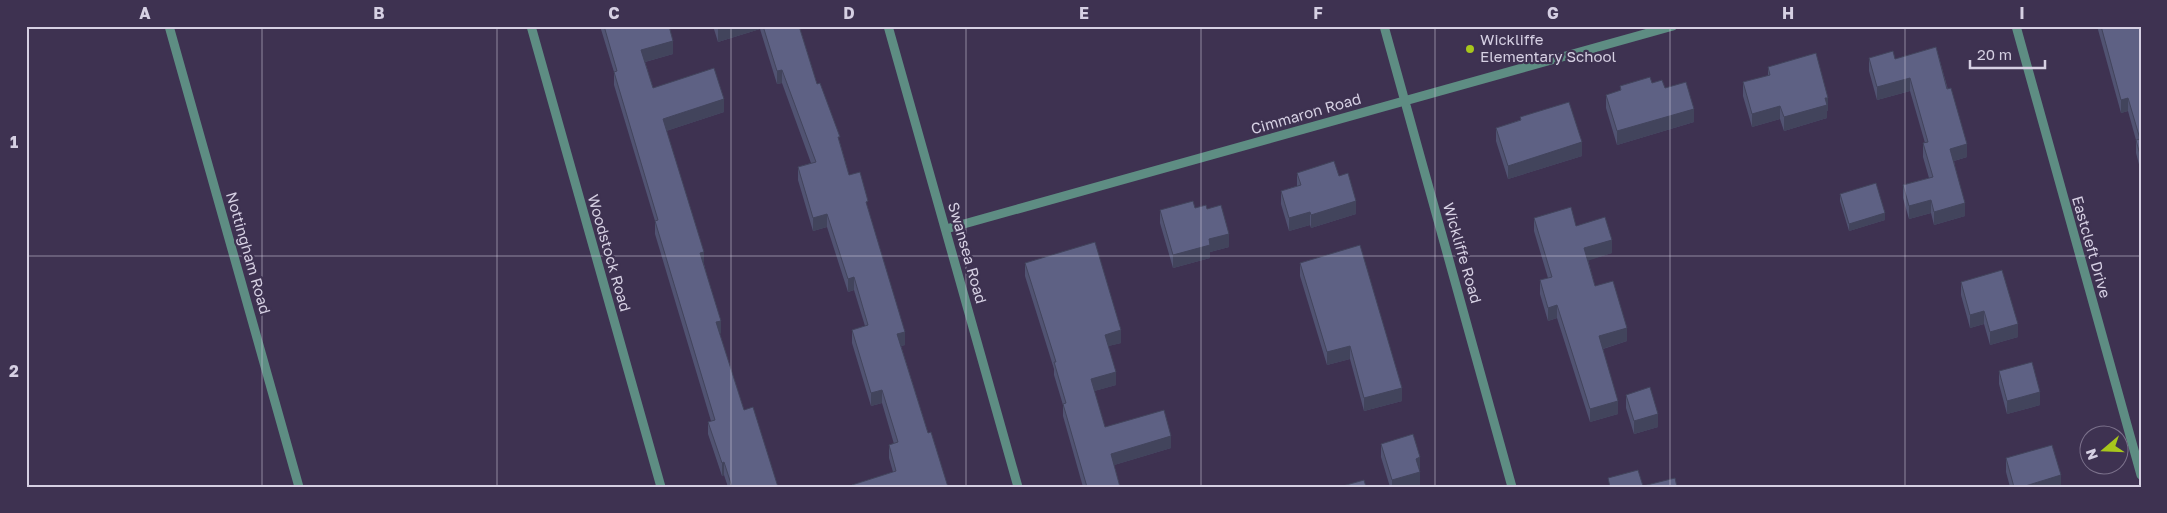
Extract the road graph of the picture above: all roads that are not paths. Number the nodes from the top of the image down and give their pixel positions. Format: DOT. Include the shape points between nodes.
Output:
graph roads {
  1 [pos="169,26"];
  2 [pos="531,26"];
  3 [pos="888,26"];
  4 [pos="1384,26"];
  5 [pos="1673,26"];
  6 [pos="2016,26"];
  7 [pos="1405,101"];
  8 [pos="946,229"];
  9 [pos="2141,475"];
  10 [pos="300,487"];
  11 [pos="661,487"];
  12 [pos="1018,487"];
  13 [pos="1512,487"];
  1 -- 10 [label="street, Nottingham Road"];
  2 -- 11 [label="street, Woodstock Road"];
  3 -- 8 [label="street, Swansea Road"];
  4 -- 7 [label="street, Wickliffe Road"];
  5 -- 7 [label="street, Cimmaron Road"];
  6 -- 9 [label="street, Eastcleft Drive"];
  7 -- 8 [label="street, Cimmaron Road"];
  7 -- 13 [label="street, Wickliffe Road"];
  8 -- 12 [label="street, Swansea Road"];
}
